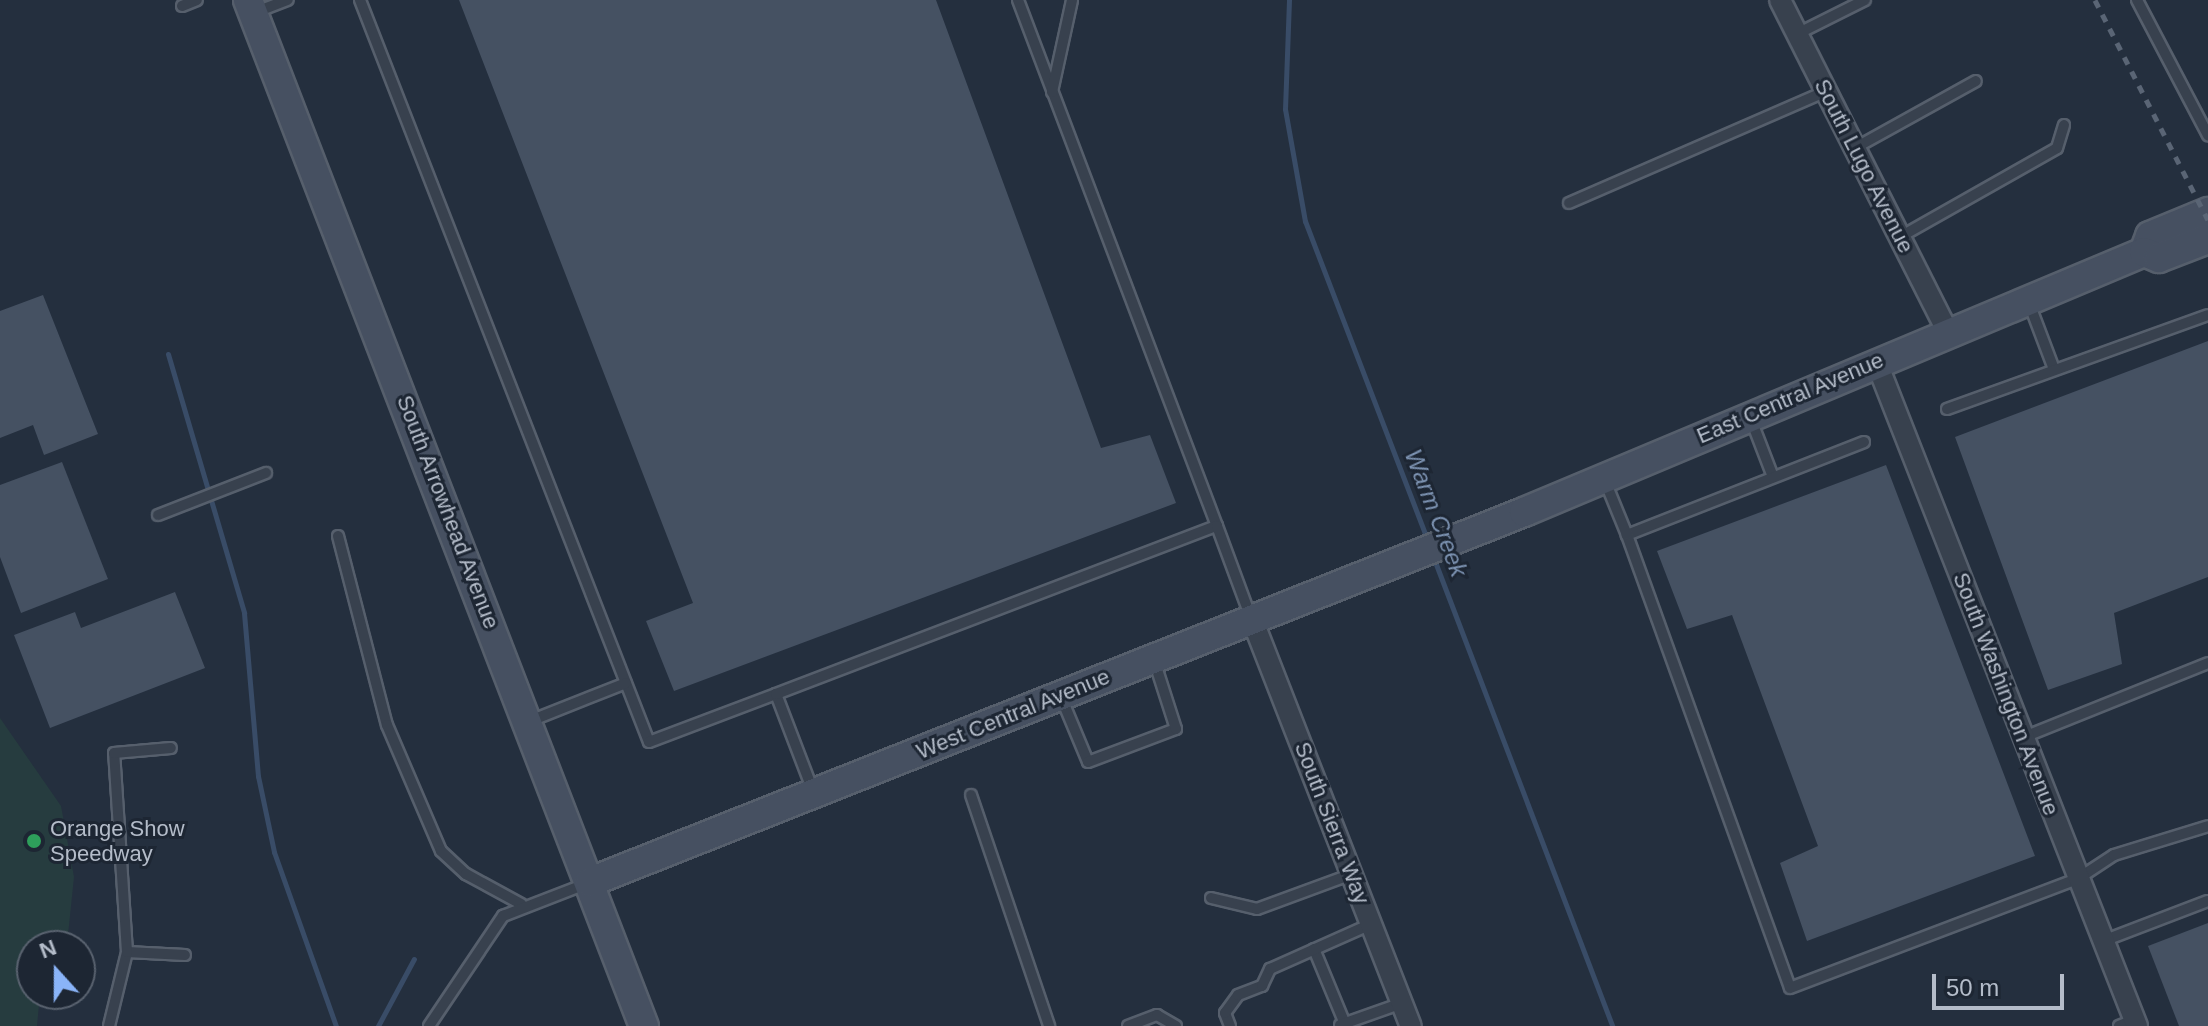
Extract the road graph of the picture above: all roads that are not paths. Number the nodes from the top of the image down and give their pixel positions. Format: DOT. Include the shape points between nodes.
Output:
graph roads {
  1 [pos="197,0"];
  2 [pos="288,0"];
  3 [pos="360,0"];
  4 [pos="1018,0"];
  5 [pos="1072,0"];
  6 [pos="1780,0"];
  7 [pos="1865,0"];
  8 [pos="2137,0"];
  9 [pos="182,6"];
  10 [pos="250,7"];
  11 [pos="1797,34"];
  12 [pos="1976,81"];
  13 [pos="1826,91"];
  14 [pos="1052,93"];
  15 [pos="2064,125"];
  16 [pos="2208,135"];
  17 [pos="1855,148"];
  18 [pos="1569,203"];
  19 [pos="2208,212"];
  20 [pos="1900,237"];
  21 [pos="2208,239"];
  22 [pos="2144,252"];
  23 [pos="2028,299"];
  24 [pos="2208,315"];
  25 [pos="1947,331"];
  26 [pos="1876,361"];
  27 [pos="2054,369"];
  28 [pos="1947,409"];
  29 [pos="1750,415"];
  30 [pos="1864,442"];
  31 [pos="266,473"];
  32 [pos="1773,477"];
  33 [pos="1604,478"];
  34 [pos="158,515"];
  35 [pos="1217,526"];
  36 [pos="1627,535"];
  37 [pos="338,536"];
  38 [pos="1436,547"];
  39 [pos="1252,619"];
  40 [pos="1153,659"];
  41 [pos="2208,663"];
  42 [pos="626,683"];
  43 [pos="776,694"];
  44 [pos="1061,695"];
  45 [pos="530,721"];
  46 [pos="2024,737"];
  47 [pos="171,748"];
  48 [pos="814,793"];
  49 [pos="971,795"];
  50 [pos="2208,826"];
  51 [pos="1352,874"];
  52 [pos="2079,878"];
  53 [pos="590,882"];
  54 [pos="1211,898"];
  55 [pos="2208,901"];
  56 [pos="521,904"];
  57 [pos="1371,924"];
  58 [pos="2103,941"];
  59 [pos="1314,949"];
  60 [pos="127,952"];
  61 [pos="185,955"];
  62 [pos="1402,1003"];
  63 [pos="2130,1024"];
  64 [pos="1342,1025"];
  65 [pos="109,1026"];
  66 [pos="429,1026"];
  67 [pos="644,1026"];
  68 [pos="1049,1026"];
  69 [pos="1128,1026"];
  70 [pos="1176,1026"];
  71 [pos="1230,1026"];
  72 [pos="1411,1026"];
  1 -- 9 [label="lane"];
  2 -- 10 [label="lane"];
  3 -- 42 [label="lane"];
  4 -- 14 [label="lane"];
  5 -- 14 [label="lane"];
  6 -- 11 [label="street, South Lugo Avenue"];
  7 -- 11 [label="lane"];
  8 -- 16 [label="lane"];
  10 -- 45 [label="street, South Arrowhead Avenue"];
  11 -- 13 [label="street, South Lugo Avenue"];
  12 -- 17 [label="lane"];
  13 -- 17 [label="street, South Lugo Avenue"];
  13 -- 18 [label="lane"];
  14 -- 35 [label="lane"];
  15 -- 20 [label="lane" via="2057,148"];
  17 -- 20 [label="street, South Lugo Avenue"];
  19 -- 22 [label="street, East Central Avenue" via="2150,236"];
  20 -- 25 [label="street, South Lugo Avenue"];
  21 -- 22 [label="street, East Central Avenue" via="2159,258"];
  22 -- 23 [label="street, East Central Avenue"];
  23 -- 25 [label="street, East Central Avenue"];
  23 -- 27 [label="lane"];
  24 -- 27 [label="lane"];
  25 -- 26 [label="street, East Central Avenue"];
  26 -- 29 [label="street, East Central Avenue"];
  26 -- 46 [label="street, South Washington Avenue"];
  27 -- 28 [label="lane"];
  29 -- 32 [label="lane"];
  29 -- 33 [label="street, East Central Avenue"];
  30 -- 32 [label="lane"];
  31 -- 34 [label="lane"];
  32 -- 36 [label="lane"];
  33 -- 36 [label="lane"];
  33 -- 38 [label="street, East Central Avenue"];
  35 -- 39 [label="lane"];
  35 -- 43 [label="lane"];
  36 -- 52 [label="lane" via="1790,988"];
  37 -- 56 [label="lane" via="387,725 441,851 466,874"];
  38 -- 39 [label="street, West Central Avenue"];
  39 -- 40 [label="street, West Central Avenue"];
  39 -- 51 [label="street, South Sierra Way"];
  40 -- 44 [label="street, West Central Avenue"];
  40 -- 44 [label="lane" via="1176,729 1088,762"];
  41 -- 46 [label="lane"];
  42 -- 43 [label="lane" via="649,742"];
  42 -- 45 [label="lane"];
  43 -- 48 [label="lane"];
  44 -- 48 [label="street, West Central Avenue"];
  45 -- 53 [label="street, South Arrowhead Avenue"];
  46 -- 52 [label="street, South Washington Avenue"];
  47 -- 60 [label="lane" via="114,753"];
  48 -- 53 [label="street, West Central Avenue"];
  49 -- 68 [label="lane"];
  50 -- 52 [label="lane" via="2114,855"];
  51 -- 54 [label="lane" via="1257,909"];
  51 -- 57 [label="street, South Sierra Way"];
  52 -- 58 [label="street, South Washington Avenue"];
  53 -- 56 [label="lane"];
  53 -- 67 [label="street, South Arrowhead Avenue"];
  55 -- 58 [label="lane"];
  56 -- 66 [label="lane" via="474,952"];
  57 -- 59 [label="lane"];
  57 -- 62 [label="street, South Sierra Way"];
  58 -- 63 [label="street, South Washington Avenue"];
  59 -- 64 [label="lane"];
  59 -- 71 [label="lane" via="1270,969 1262,986 1238,995 1225,1013"];
  60 -- 61 [label="lane"];
  60 -- 65 [label="lane"];
  62 -- 64 [label="lane"];
  62 -- 72 [label="street, South Sierra Way"];
  69 -- 70 [label="lane" via="1157,1015"];
}
